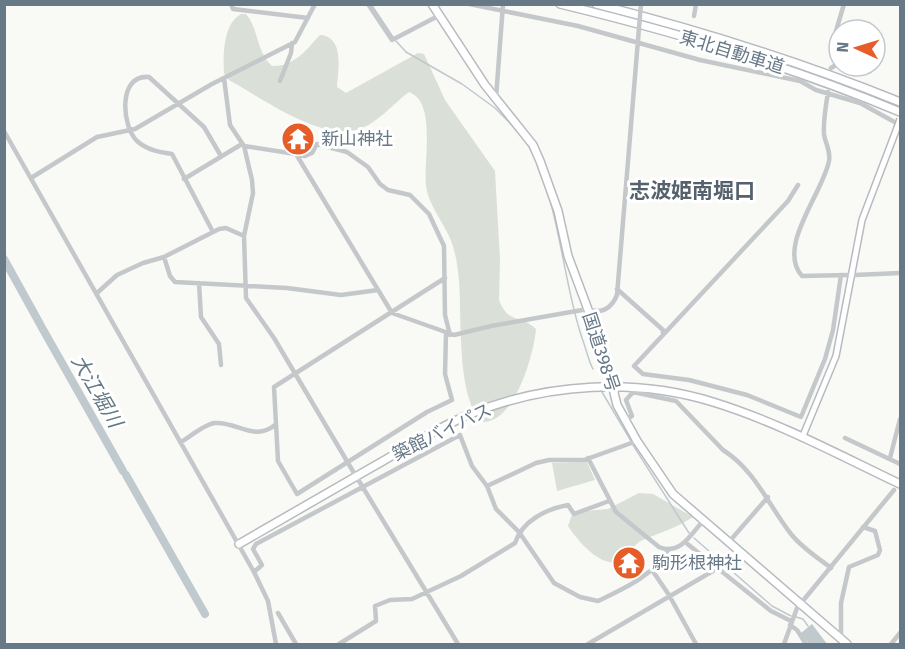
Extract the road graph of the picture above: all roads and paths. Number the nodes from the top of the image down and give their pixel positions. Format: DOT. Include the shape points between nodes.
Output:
graph roads {
  1 [pos="231,4"];
  2 [pos="315,4"];
  3 [pos="368,4"];
  4 [pos="432,4"];
  5 [pos="469,4"];
  6 [pos="560,4"];
  7 [pos="596,4"];
  8 [pos="641,4"];
  9 [pos="696,4"];
  10 [pos="503,7"];
  11 [pos="440,15"];
  12 [pos="694,16"];
  13 [pos="308,18"];
  14 [pos="638,42"];
  15 [pos="292,44"];
  16 [pos="225,78"];
  17 [pos="280,81"];
  18 [pos="825,90"];
  19 [pos="496,98"];
  20 [pos="900,102"];
  21 [pos="178,104"];
  22 [pos="900,112"];
  23 [pos="900,118"];
  24 [pos="899,126"];
  25 [pos="4,131"];
  26 [pos="130,132"];
  27 [pos="243,145"];
  28 [pos="296,154"];
  29 [pos="221,156"];
  30 [pos="31,178"];
  31 [pos="184,179"];
  32 [pos="798,185"];
  33 [pos="213,232"];
  34 [pos="244,236"];
  35 [pos="165,257"];
  36 [pos="900,273"];
  37 [pos="841,275"];
  38 [pos="848,275"];
  39 [pos="855,275"];
  40 [pos="446,278"];
  41 [pos="199,283"];
  42 [pos="244,286"];
  43 [pos="617,289"];
  44 [pos="378,290"];
  45 [pos="97,293"];
  46 [pos="588,309"];
  47 [pos="392,313"];
  48 [pos="448,334"];
  49 [pos="663,335"];
  50 [pos="221,365"];
  51 [pos="295,374"];
  52 [pos="613,387"];
  53 [pos="900,419"];
  54 [pos="624,420"];
  55 [pos="274,425"];
  56 [pos="802,438"];
  57 [pos="845,438"];
  58 [pos="181,442"];
  59 [pos="633,443"];
  60 [pos="588,458"];
  61 [pos="890,458"];
  62 [pos="348,462"];
  63 [pos="900,464"];
  64 [pos="354,473"];
  65 [pos="361,484"];
  66 [pos="900,484"];
  67 [pos="487,486"];
  68 [pos="894,490"];
  69 [pos="768,497"];
  70 [pos="609,501"];
  71 [pos="703,521"];
  72 [pos="863,527"];
  73 [pos="519,532"];
  74 [pos="686,542"];
  75 [pos="728,543"];
  76 [pos="239,544"];
  77 [pos="669,549"];
  78 [pos="717,568"];
  79 [pos="831,568"];
  80 [pos="652,570"];
  81 [pos="254,572"];
  82 [pos="426,591"];
  83 [pos="669,594"];
  84 [pos="798,608"];
  85 [pos="278,613"];
  86 [pos="791,622"];
  87 [pos="900,633"];
  88 [pos="844,642"];
  89 [pos="276,645"];
  90 [pos="296,645"];
  91 [pos="339,645"];
  92 [pos="458,645"];
  93 [pos="588,645"];
  94 [pos="696,645"];
  95 [pos="784,645"];
  96 [pos="806,645"];
  97 [pos="891,645"];
  1 -- 13 [label="street" via="233,9"];
  2 -- 13 [label="street"];
  3 -- 11 [label="street" via="393,40"];
  4 -- 11 [label="highway, 国道398号"];
  5 -- 10 [label="street"];
  6 -- 22 [label="highway, 東北自動車道" via="716,46"];
  7 -- 20 [label="highway, 東北自動車道" via="791,61"];
  8 -- 14 [label="street, bridge"];
  9 -- 12 [label="street"];
  10 -- 14 [label="street"];
  10 -- 19 [label="street"];
  11 -- 19 [label="highway, 国道398号"];
  13 -- 15 [label="street"];
  14 -- 18 [label="street"];
  14 -- 43 [label="street"];
  15 -- 16 [label="street"];
  15 -- 17 [label="street"];
  16 -- 21 [label="street"];
  16 -- 27 [label="street" via="230,125"];
  18 -- 24 [label="street" via="860,103"];
  18 -- 37 [label="street" via="824,135 829,158 813,204 798,231 794,256 802,276"];
  19 -- 46 [label="highway, 国道398号" via="540,161"];
  21 -- 26 [label="street"];
  21 -- 26 [label="street" via="149,77 138,79 128,88 125,98"];
  21 -- 29 [label="street" via="204,127"];
  23 -- 24 [label="main road, bridge"];
  24 -- 56 [label="main road" via="862,219 836,356"];
  25 -- 30 [label="street"];
  26 -- 30 [label="street" via="105,133"];
  26 -- 31 [label="street" via="144,146 172,154"];
  27 -- 28 [label="street"];
  27 -- 29 [label="street"];
  27 -- 34 [label="street" via="252,193"];
  28 -- 40 [label="street" via="312,153 317,144 347,152 368,167 388,190 410,195 429,214 442,237"];
  28 -- 44 [label="street"];
  29 -- 31 [label="street"];
  30 -- 45 [label="street"];
  31 -- 33 [label="street"];
  32 -- 49 [label="street" via="788,201"];
  33 -- 34 [label="street" via="226,228"];
  33 -- 35 [label="street"];
  34 -- 42 [label="street"];
  35 -- 41 [label="street" via="175,282"];
  35 -- 45 [label="street" via="117,275"];
  36 -- 39 [label="street"];
  37 -- 38 [label="street"];
  37 -- 49 [label="street" via="825,359 801,417 747,395 689,380 643,374 634,366"];
  40 -- 47 [label="street"];
  40 -- 48 [label="street"];
  41 -- 42 [label="street"];
  41 -- 50 [label="street" via="201,317 219,344"];
  42 -- 44 [label="street" via="341,295"];
  42 -- 51 [label="street" via="250,305"];
  43 -- 46 [label="street" via="609,308 596,312"];
  43 -- 49 [label="street" via="663,330"];
  44 -- 47 [label="street"];
  45 -- 58 [label="street"];
  46 -- 48 [label="street"];
  46 -- 52 [label="highway, 国道398号"];
  47 -- 48 [label="street"];
  47 -- 51 [label="street"];
  48 -- 62 [label="street" via="445,374 452,400"];
  51 -- 55 [label="street" via="274,387"];
  51 -- 62 [label="street"];
  52 -- 54 [label="highway, 国道398号"];
  52 -- 56 [label="highway, 築館バイパス" via="667,391 712,402"];
  52 -- 76 [label="highway, 築館バイパス" via="549,392 472,413"];
  53 -- 61 [label="street"];
  54 -- 59 [label="highway, 国道398号"];
  54 -- 69 [label="street" via="632,416 626,400 633,392 671,398"];
  55 -- 58 [label="street" via="251,432 213,423"];
  55 -- 62 [label="street" via="278,461 297,494"];
  56 -- 66 [label="highway, 築館バイパス"];
  57 -- 61 [label="street"];
  58 -- 76 [label="street"];
  59 -- 60 [label="street"];
  59 -- 71 [label="highway, 国道398号" via="664,484"];
  60 -- 67 [label="street" via="549,460"];
  60 -- 70 [label="street"];
  61 -- 63 [label="street"];
  62 -- 64 [label="street"];
  65 -- 67 [label="street" via="460,435 472,466"];
  65 -- 81 [label="street" via="255,545 262,566"];
  65 -- 82 [label="street"];
  67 -- 73 [label="street" via="496,509"];
  68 -- 72 [label="street"];
  69 -- 75 [label="street"];
  69 -- 79 [label="street" via="792,536"];
  70 -- 73 [label="street" via="574,514 568,505 561,507 542,514"];
  70 -- 77 [label="street" via="636,530 659,547"];
  71 -- 74 [label="street"];
  71 -- 75 [label="highway, 国道398号"];
  72 -- 79 [label="street"];
  72 -- 88 [label="street" via="875,531 880,550 878,555 849,567 841,603"];
  73 -- 80 [label="street" via="554,583 591,600 624,590"];
  73 -- 82 [label="street" via="515,543 461,576"];
  74 -- 77 [label="street"];
  74 -- 78 [label="street"];
  75 -- 84 [label="highway, 国道398号"];
  76 -- 81 [label="street"];
  77 -- 80 [label="street"];
  78 -- 83 [label="street"];
  78 -- 86 [label="street"];
  79 -- 84 [label="street"];
  80 -- 83 [label="street"];
  81 -- 89 [label="street" via="268,601"];
  82 -- 91 [label="street" via="412,599 390,600 375,606 376,621"];
  82 -- 92 [label="street"];
  83 -- 93 [label="street"];
  83 -- 94 [label="street"];
  84 -- 86 [label="street"];
  84 -- 88 [label="highway, 国道398号"];
  85 -- 90 [label="street"];
  86 -- 95 [label="street"];
  86 -- 96 [label="street"];
  87 -- 97 [label="street"];
}
